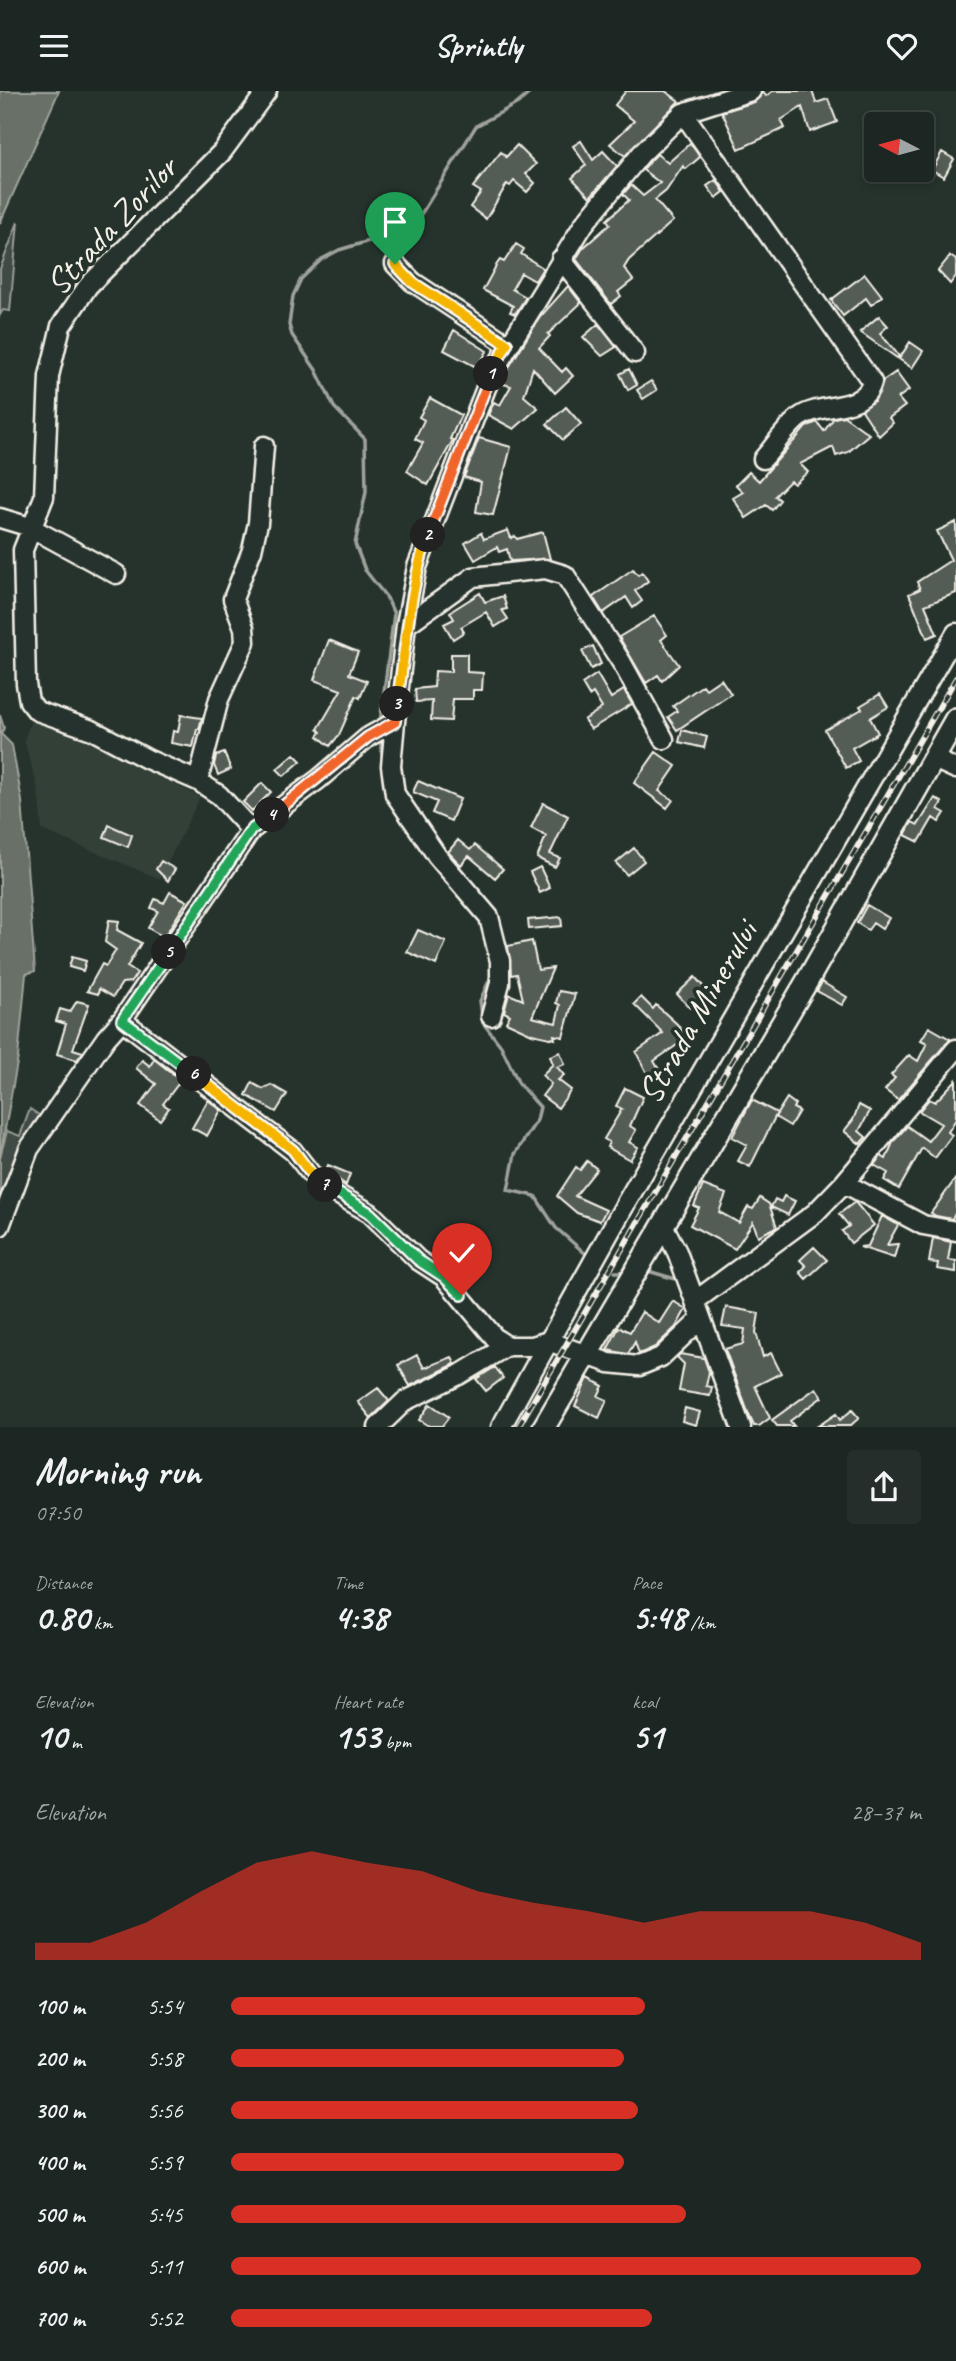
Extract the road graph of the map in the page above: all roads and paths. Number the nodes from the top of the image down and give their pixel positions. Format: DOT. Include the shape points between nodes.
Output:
graph roads {
  1 [pos="267,91"];
  2 [pos="751,91"];
  3 [pos="702,98"];
  4 [pos="683,113"];
  5 [pos="561,259"];
  6 [pos="395,264"];
  7 [pos="507,344"];
  8 [pos="635,353"];
  9 [pos="264,446"];
  10 [pos="763,459"];
  11 [pos="0,518"];
  12 [pos="30,527"];
  13 [pos="116,574"];
  14 [pos="406,625"];
  15 [pos="956,633"];
  16 [pos="956,719"];
  17 [pos="385,728"];
  18 [pos="664,739"];
  19 [pos="934,759"];
  20 [pos="956,769"];
  21 [pos="198,781"];
  22 [pos="251,830"];
  23 [pos="491,1016"];
  24 [pos="122,1020"];
  25 [pos="956,1049"];
  26 [pos="844,1183"];
  27 [pos="663,1225"];
  28 [pos="0,1226"];
  29 [pos="956,1231"];
  30 [pos="695,1301"];
  31 [pos="701,1319"];
  32 [pos="548,1341"];
  33 [pos="507,1346"];
  34 [pos="586,1354"];
  35 [pos="377,1426"];
  36 [pos="501,1426"];
  37 [pos="544,1426"];
  38 [pos="741,1426"];
  1 -- 12 [label="street, Strada Zorilor" via="222,152 118,253 68,312 50,376 44,496"];
  2 -- 3 [label="street"];
  3 -- 4 [label="street"];
  4 -- 5 [label="street" via="614,185"];
  4 -- 10 [label="street" via="872,381 869,390 850,403 798,418"];
  5 -- 7 [label="street"];
  5 -- 8 [label="street"];
  6 -- 7 [label="street" via="412,282"];
  7 -- 14 [label="street" via="430,527"];
  9 -- 21 [label="street" via="258,523 233,599 245,642 219,699"];
  11 -- 12 [label="street"];
  12 -- 13 [label="street"];
  12 -- 21 [label="street, Strada Zorilor" via="23,550 29,701 37,711 92,730"];
  14 -- 17 [label="street"];
  14 -- 18 [label="street" via="472,577 545,569 565,575"];
  15 -- 32 [label="street, Strada Minerului"];
  16 -- 19 [label="main road"];
  17 -- 22 [label="street"];
  17 -- 23 [label="street" via="395,793 437,856 489,917 500,961 500,983"];
  19 -- 20 [label="street"];
  19 -- 27 [label="main road"];
  21 -- 22 [label="street, Strada Zorilor" via="219,795"];
  22 -- 24 [label="street"];
  24 -- 28 [label="street" via="29,1149"];
  24 -- 33 [label="street" via="293,1150 330,1189 370,1213 418,1260 444,1277"];
  25 -- 26 [label="street"];
  26 -- 29 [label="street" via="923,1225"];
  26 -- 30 [label="street" via="815,1213"];
  27 -- 30 [label="street"];
  27 -- 34 [label="main road"];
  30 -- 31 [label="street"];
  31 -- 34 [label="street" via="651,1363 625,1366"];
  31 -- 38 [label="street"];
  32 -- 33 [label="street"];
  32 -- 34 [label="street"];
  32 -- 36 [label="street, Strada Minerului"];
  33 -- 35 [label="street" via="405,1401"];
  34 -- 37 [label="main road"];
}
